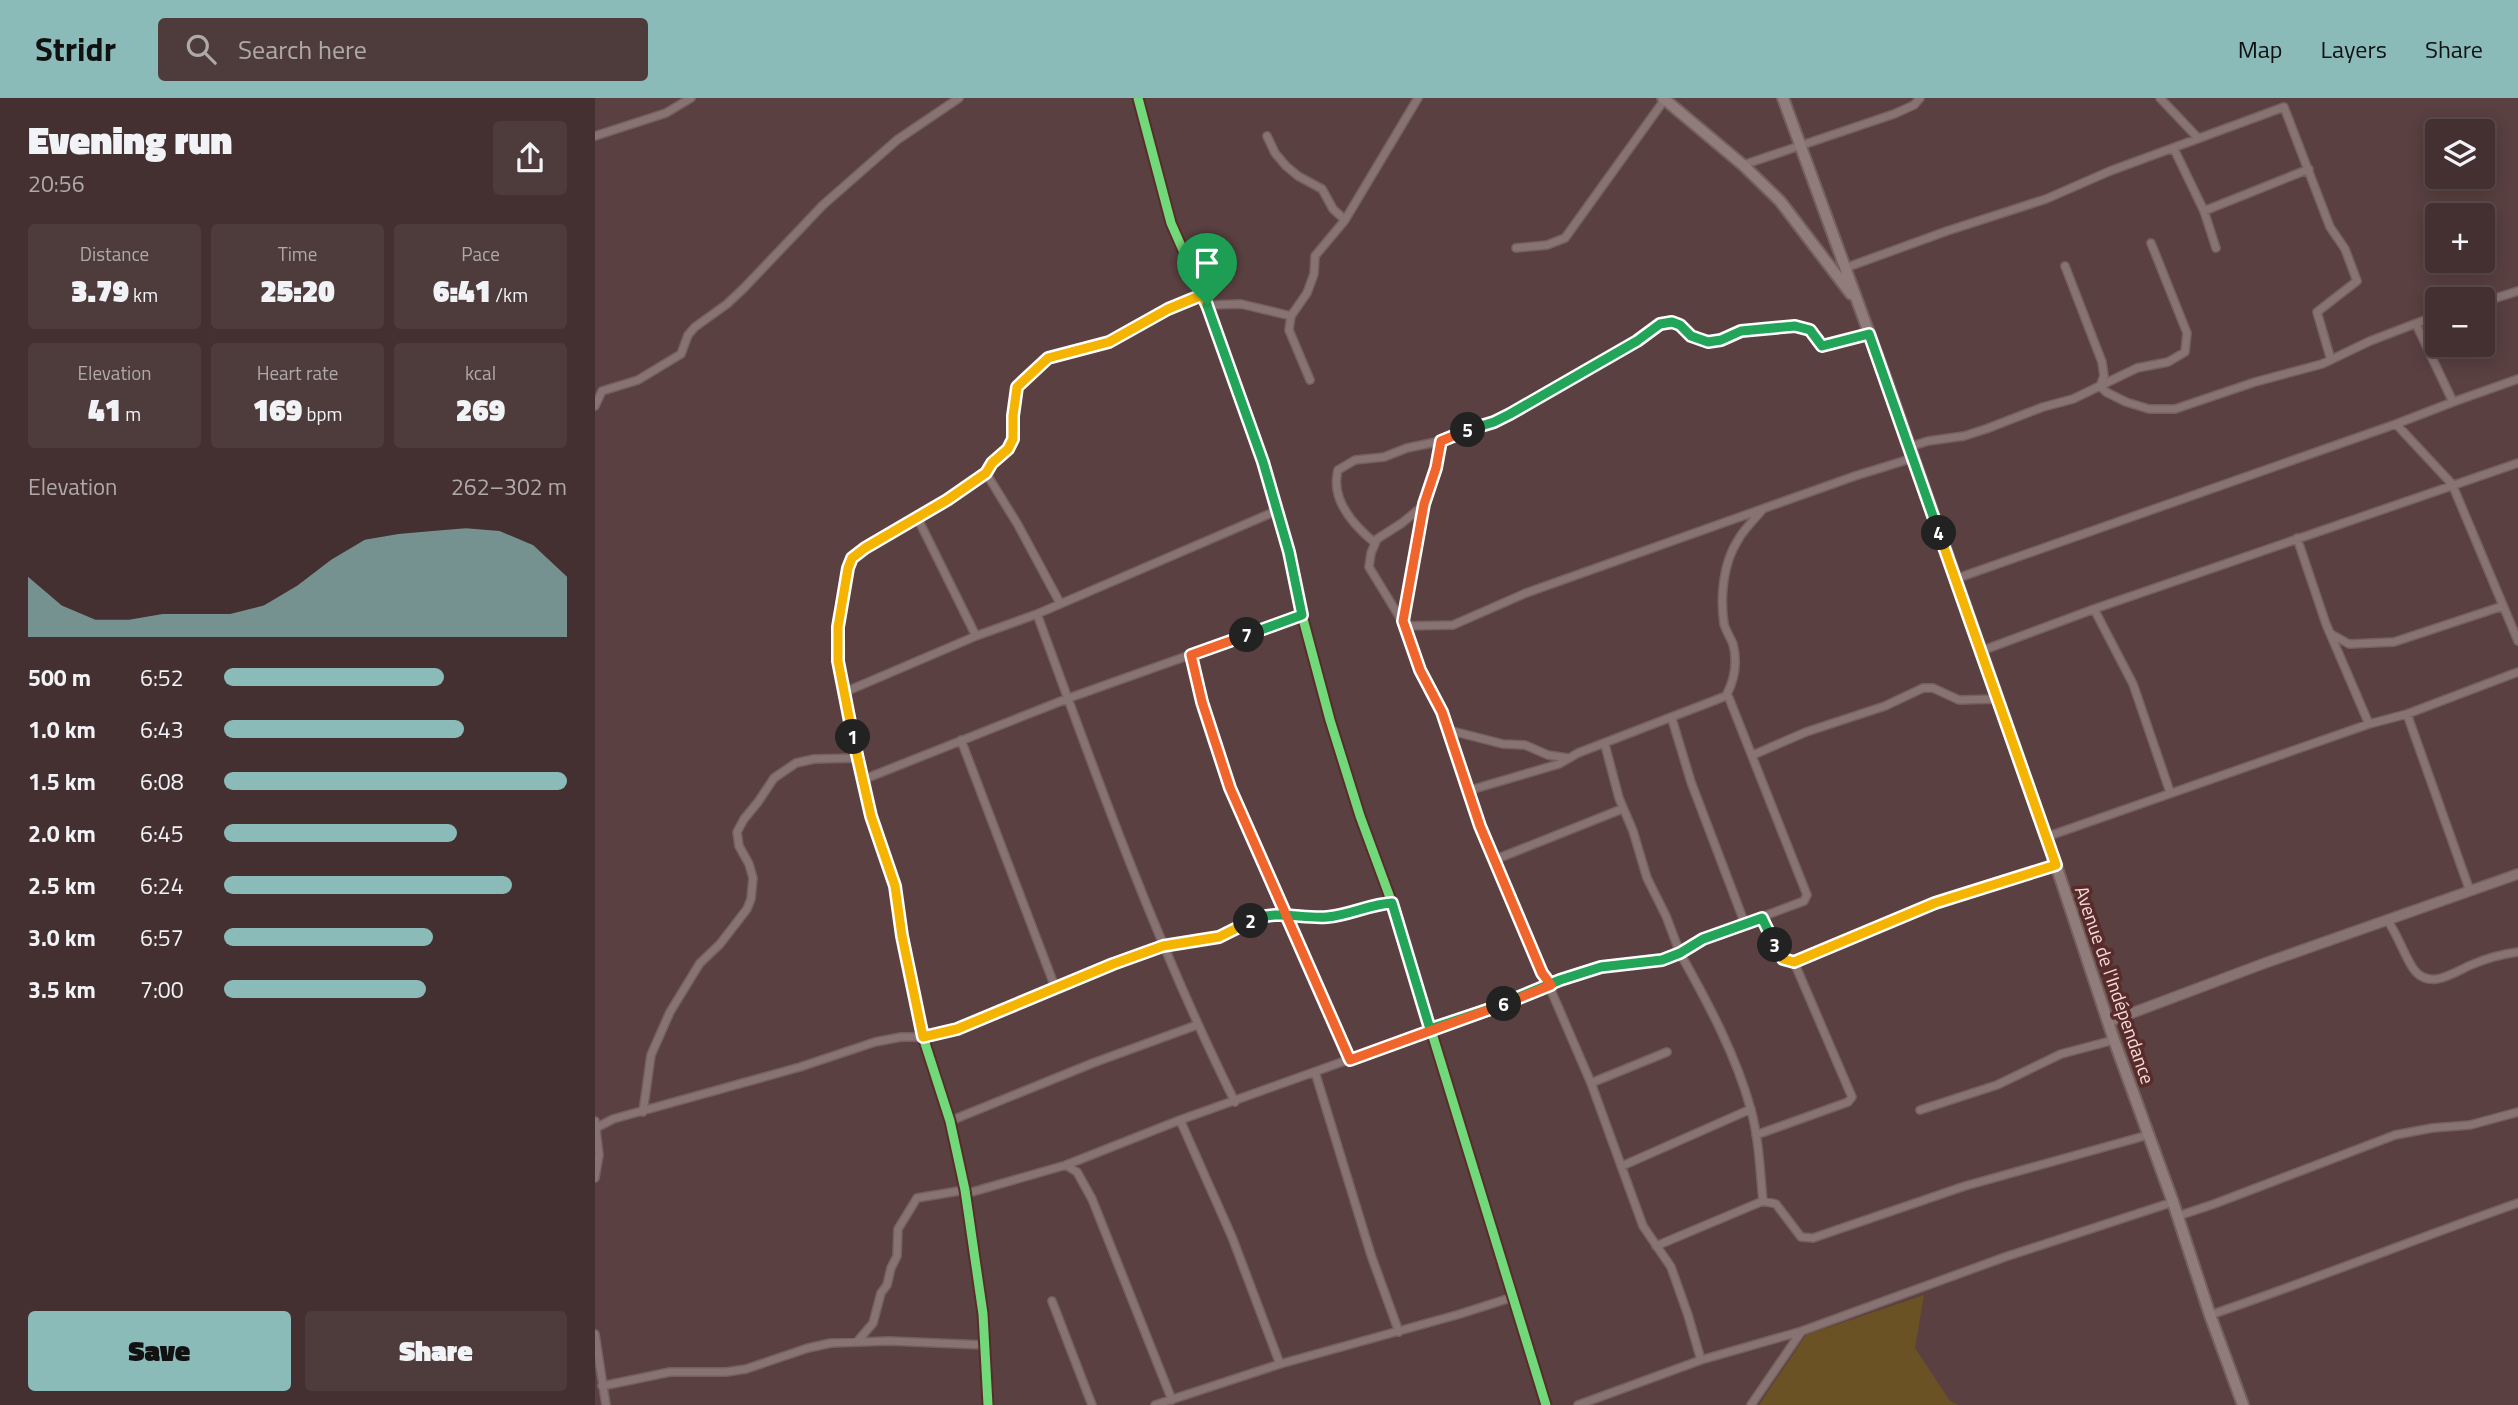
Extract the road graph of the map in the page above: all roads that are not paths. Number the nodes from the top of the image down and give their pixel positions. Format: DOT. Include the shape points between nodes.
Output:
graph roads {
  1 [pos="691,98"];
  2 [pos="959,98"];
  3 [pos="1138,98"];
  4 [pos="1418,98"];
  5 [pos="1783,98"];
  6 [pos="1920,98"];
  7 [pos="2160,98"];
  8 [pos="1664,99"];
  9 [pos="595,136"];
  10 [pos="1267,136"];
  11 [pos="2198,138"];
  12 [pos="1800,145"];
  13 [pos="2174,149"];
  14 [pos="1744,165"];
  15 [pos="2309,169"];
  16 [pos="2204,211"];
  17 [pos="1345,219"];
  18 [pos="2151,243"];
  19 [pos="1516,248"];
  20 [pos="2216,248"];
  21 [pos="2065,266"];
  22 [pos="1845,268"];
  23 [pos="2518,291"];
  24 [pos="1202,295"];
  25 [pos="2495,298"];
  26 [pos="1855,299"];
  27 [pos="1207,305"];
  28 [pos="1291,316"];
  29 [pos="2425,320"];
  30 [pos="2416,324"];
  31 [pos="1869,334"];
  32 [pos="2332,360"];
  33 [pos="2518,379"];
  34 [pos="1310,380"];
  35 [pos="2100,386"];
  36 [pos="599,391"];
  37 [pos="2453,401"];
  38 [pos="595,406"];
  39 [pos="2396,424"];
  40 [pos="1441,441"];
  41 [pos="1911,453"];
  42 [pos="2518,463"];
  43 [pos="986,473"];
  44 [pos="2452,484"];
  45 [pos="1424,504"];
  46 [pos="1762,510"];
  47 [pos="1276,511"];
  48 [pos="917,517"];
  49 [pos="2297,538"];
  50 [pos="1375,543"];
  51 [pos="1955,579"];
  52 [pos="1408,598"];
  53 [pos="1060,603"];
  54 [pos="1394,605"];
  55 [pos="2503,606"];
  56 [pos="2094,610"];
  57 [pos="1037,614"];
  58 [pos="1302,615"];
  59 [pos="1404,623"];
  60 [pos="2330,634"];
  61 [pos="976,636"];
  62 [pos="2518,641"];
  63 [pos="1981,651"];
  64 [pos="1191,655"];
  65 [pos="2518,672"];
  66 [pos="845,692"];
  67 [pos="1726,696"];
  68 [pos="1069,698"];
  69 [pos="1997,699"];
  70 [pos="2407,715"];
  71 [pos="1672,719"];
  72 [pos="2369,724"];
  73 [pos="1448,730"];
  74 [pos="961,740"];
  75 [pos="1605,744"];
  76 [pos="1753,755"];
  77 [pos="857,758"];
  78 [pos="1568,758"];
  79 [pos="862,779"];
  80 [pos="1467,791"];
  81 [pos="2170,792"];
  82 [pos="1622,809"];
  83 [pos="2046,837"];
  84 [pos="1494,860"];
  85 [pos="2056,865"];
  86 [pos="2518,873"];
  87 [pos="2470,891"];
  88 [pos="1392,903"];
  89 [pos="1285,916"];
  90 [pos="1762,918"];
  91 [pos="2387,920"];
  92 [pos="1745,924"];
  93 [pos="1163,946"];
  94 [pos="2518,952"];
  95 [pos="1680,953"];
  96 [pos="1794,962"];
  97 [pos="1551,985"];
  98 [pos="1055,987"];
  99 [pos="2108,1022"];
  100 [pos="1197,1025"];
  101 [pos="1430,1029"];
  102 [pos="923,1037"];
  103 [pos="2114,1040"];
  104 [pos="1667,1052"];
  105 [pos="1350,1060"];
  106 [pos="1315,1072"];
  107 [pos="1591,1083"];
  108 [pos="1235,1102"];
  109 [pos="1751,1109"];
  110 [pos="1920,1110"];
  111 [pos="643,1112"];
  112 [pos="2518,1112"];
  113 [pos="1180,1120"];
  114 [pos="950,1121"];
  115 [pos="596,1125"];
  116 [pos="1756,1135"];
  117 [pos="2148,1135"];
  118 [pos="1066,1165"];
  119 [pos="1622,1166"];
  120 [pos="595,1178"];
  121 [pos="965,1192"];
  122 [pos="1763,1201"];
  123 [pos="2173,1202"];
  124 [pos="2518,1203"];
  125 [pos="2178,1216"];
  126 [pos="1656,1246"];
  127 [pos="1513,1297"];
  128 [pos="1052,1301"];
  129 [pos="2210,1315"];
  130 [pos="1802,1331"];
  131 [pos="1399,1332"];
  132 [pos="595,1334"];
  133 [pos="857,1342"];
  134 [pos="985,1345"];
  135 [pos="1701,1360"];
  136 [pos="1280,1364"];
  137 [pos="602,1386"];
  138 [pos="1172,1400"];
  139 [pos="606,1405"];
  140 [pos="988,1405"];
  141 [pos="1092,1405"];
  142 [pos="1155,1405"];
  143 [pos="1546,1405"];
  144 [pos="1578,1405"];
  145 [pos="1751,1405"];
  146 [pos="2243,1405"];
  1 -- 9 [label="street" via="666,113"];
  2 -- 36 [label="street" via="897,140 823,205 744,288 695,327 681,354 638,380"];
  3 -- 24 [label="street" via="1169,216"];
  4 -- 17 [label="street"];
  5 -- 12 [label="main road"];
  6 -- 12 [label="street" via="1894,114"];
  7 -- 11 [label="street"];
  8 -- 14 [label="main road"];
  8 -- 19 [label="street" via="1565,238"];
  10 -- 17 [label="street" via="1286,166 1322,189"];
  11 -- 13 [label="street"];
  11 -- 15 [label="street" via="2284,107"];
  12 -- 14 [label="street"];
  12 -- 22 [label="main road"];
  13 -- 16 [label="street"];
  13 -- 22 [label="street"];
  14 -- 26 [label="main road" via="1780,201"];
  15 -- 16 [label="street"];
  15 -- 32 [label="street" via="2357,281 2317,312"];
  16 -- 20 [label="street"];
  17 -- 28 [label="street" via="1315,256 1307,293"];
  18 -- 35 [label="street" via="2187,332 2185,352"];
  21 -- 35 [label="street" via="2102,362"];
  22 -- 26 [label="main road"];
  23 -- 25 [label="street"];
  24 -- 27 [label="street"];
  24 -- 43 [label="street" via="1109,342 1048,358 1017,387 1013,439"];
  26 -- 31 [label="main road, Avenue de l'Indépendance"];
  27 -- 28 [label="street" via="1241,304"];
  27 -- 47 [label="street"];
  28 -- 34 [label="street" via="1289,330"];
  29 -- 30 [label="street"];
  30 -- 32 [label="street"];
  30 -- 37 [label="street"];
  31 -- 40 [label="street" via="1822,346 1810,330 1795,326 1741,331 1708,342 1691,336 1680,325 1660,324 1510,414"];
  31 -- 41 [label="main road, Avenue de l'Indépendance"];
  32 -- 35 [label="street" via="2175,409 2149,409 2126,402"];
  33 -- 37 [label="street"];
  35 -- 41 [label="street"];
  36 -- 38 [label="street"];
  37 -- 39 [label="street"];
  39 -- 44 [label="street"];
  39 -- 51 [label="street"];
  40 -- 45 [label="street"];
  40 -- 50 [label="street" via="1355,460 1338,470 1338,494 1346,516"];
  41 -- 46 [label="street"];
  41 -- 51 [label="main road, Avenue de l'Indépendance"];
  42 -- 44 [label="street"];
  43 -- 48 [label="street"];
  43 -- 53 [label="street"];
  44 -- 49 [label="street"];
  44 -- 55 [label="street"];
  45 -- 50 [label="street"];
  45 -- 52 [label="street"];
  46 -- 59 [label="street" via="1516,597 1453,625"];
  46 -- 67 [label="street" via="1738,538 1724,582 1725,628 1733,643 1736,674"];
  47 -- 53 [label="street"];
  47 -- 58 [label="street"];
  48 -- 61 [label="street"];
  48 -- 66 [label="street" via="852,558 838,627 838,661"];
  49 -- 56 [label="street"];
  49 -- 60 [label="street"];
  50 -- 54 [label="street" via="1369,567"];
  51 -- 63 [label="main road, Avenue de l'Indépendance"];
  52 -- 54 [label="street"];
  52 -- 59 [label="street"];
  53 -- 57 [label="street"];
  54 -- 59 [label="street"];
  55 -- 60 [label="street" via="2394,642 2349,645"];
  55 -- 62 [label="street"];
  56 -- 63 [label="street"];
  56 -- 81 [label="street" via="2133,684"];
  57 -- 61 [label="street"];
  57 -- 68 [label="street"];
  58 -- 64 [label="street"];
  58 -- 88 [label="street" via="1333,732"];
  59 -- 73 [label="street"];
  60 -- 72 [label="street"];
  61 -- 66 [label="street"];
  63 -- 69 [label="main road, Avenue de l'Indépendance"];
  64 -- 68 [label="street"];
  64 -- 89 [label="street" via="1230,788"];
  65 -- 70 [label="street"];
  66 -- 77 [label="street"];
  67 -- 71 [label="street"];
  67 -- 76 [label="street"];
  68 -- 74 [label="street"];
  68 -- 93 [label="street"];
  69 -- 76 [label="street" via="1959,700 1923,688"];
  69 -- 83 [label="main road, Avenue de l'Indépendance"];
  70 -- 72 [label="street"];
  70 -- 87 [label="street"];
  71 -- 75 [label="street"];
  71 -- 92 [label="street"];
  72 -- 81 [label="street"];
  73 -- 78 [label="street"];
  73 -- 80 [label="street"];
  74 -- 79 [label="street"];
  74 -- 98 [label="street"];
  75 -- 78 [label="street"];
  75 -- 82 [label="street"];
  76 -- 90 [label="street" via="1807,895 1804,901"];
  77 -- 79 [label="street"];
  77 -- 111 [label="street" via="796,763 773,778 744,819 737,832 753,877 751,899 720,944 700,963 670,1012 651,1055"];
  78 -- 80 [label="street"];
  79 -- 102 [label="street" via="895,886"];
  80 -- 84 [label="street"];
  81 -- 83 [label="street"];
  82 -- 84 [label="street"];
  82 -- 95 [label="street"];
  83 -- 85 [label="main road, Avenue de l'Indépendance"];
  84 -- 97 [label="street"];
  85 -- 96 [label="street" via="1935,903"];
  85 -- 99 [label="main road, Avenue de l'Indépendance"];
  86 -- 87 [label="street"];
  87 -- 91 [label="street"];
  88 -- 89 [label="street" via="1326,917"];
  88 -- 101 [label="street"];
  89 -- 93 [label="street" via="1267,914 1219,937"];
  89 -- 105 [label="street"];
  90 -- 92 [label="street"];
  90 -- 96 [label="street" via="1779,954"];
  91 -- 94 [label="street" via="2414,971 2425,979 2443,979"];
  91 -- 99 [label="street"];
  92 -- 95 [label="street"];
  93 -- 98 [label="street"];
  93 -- 100 [label="street"];
  95 -- 97 [label="street" via="1662,960 1601,967"];
  95 -- 109 [label="street" via="1721,1028"];
  96 -- 116 [label="street" via="1852,1097"];
  97 -- 101 [label="street"];
  97 -- 107 [label="street"];
  98 -- 102 [label="street" via="957,1029"];
  99 -- 103 [label="main road, Avenue de l'Indépendance"];
  100 -- 108 [label="street"];
  100 -- 114 [label="street"];
  101 -- 105 [label="street"];
  101 -- 127 [label="street"];
  102 -- 111 [label="street" via="875,1042"];
  102 -- 114 [label="street"];
  103 -- 110 [label="street" via="2061,1054 1997,1085"];
  103 -- 117 [label="main road, Avenue de l'Indépendance"];
  104 -- 107 [label="street"];
  105 -- 106 [label="street"];
  106 -- 108 [label="street"];
  106 -- 131 [label="street"];
  107 -- 119 [label="street"];
  108 -- 113 [label="street"];
  109 -- 116 [label="street"];
  109 -- 119 [label="street"];
  111 -- 115 [label="street"];
  112 -- 125 [label="street" via="2470,1125 2395,1135"];
  113 -- 118 [label="street"];
  113 -- 136 [label="street" via="1232,1237"];
  114 -- 121 [label="street"];
  115 -- 120 [label="street" via="599,1155"];
  116 -- 122 [label="street"];
  117 -- 122 [label="street" via="1965,1186 1813,1238 1801,1237 1776,1204"];
  117 -- 123 [label="main road, Avenue de l'Indépendance"];
  118 -- 121 [label="street"];
  118 -- 138 [label="street" via="1077,1172 1092,1199"];
  119 -- 126 [label="street" via="1643,1226"];
  121 -- 133 [label="street" via="917,1198 898,1229 897,1256 873,1323"];
  121 -- 134 [label="street"];
  122 -- 126 [label="street"];
  123 -- 125 [label="main road, Avenue de l'Indépendance"];
  123 -- 130 [label="street"];
  124 -- 129 [label="street"];
  125 -- 129 [label="main road, Avenue de l'Indépendance"];
  126 -- 135 [label="street" via="1671,1267"];
  127 -- 131 [label="street"];
  127 -- 143 [label="street"];
  128 -- 141 [label="street"];
  129 -- 146 [label="main road, Avenue de l'Indépendance"];
  130 -- 135 [label="street"];
  130 -- 145 [label="street"];
  131 -- 136 [label="street"];
  132 -- 137 [label="street"];
  133 -- 134 [label="street"];
  133 -- 137 [label="street" via="808,1348 746,1369 670,1372"];
  134 -- 140 [label="street"];
  135 -- 144 [label="street"];
  136 -- 138 [label="street"];
  137 -- 139 [label="street"];
  138 -- 142 [label="street"];
}
